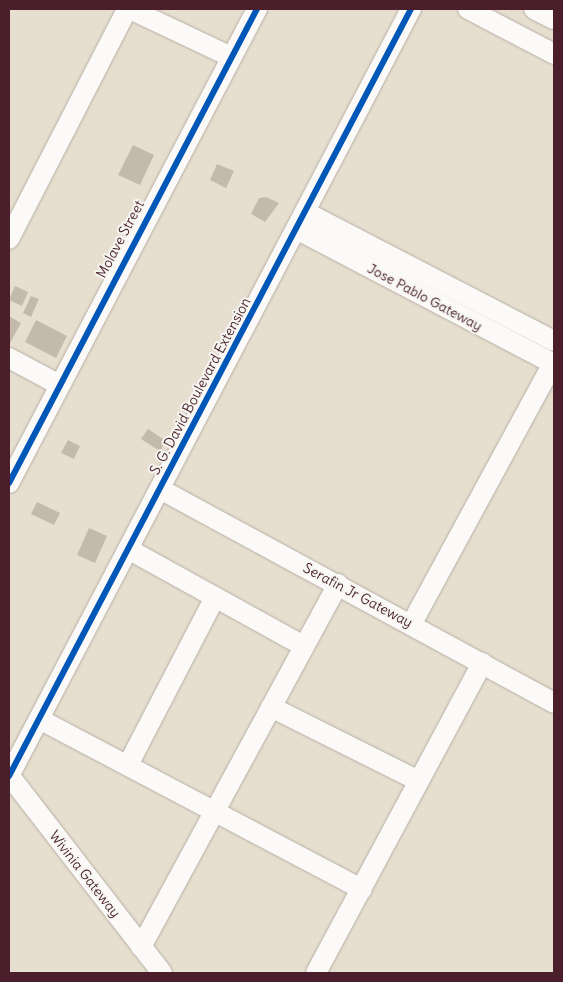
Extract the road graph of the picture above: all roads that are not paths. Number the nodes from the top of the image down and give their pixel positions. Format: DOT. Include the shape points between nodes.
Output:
graph roads {
  1 [pos="129,9"];
  2 [pos="257,9"];
  3 [pos="411,9"];
  4 [pos="468,9"];
  5 [pos="534,9"];
  6 [pos="554,19"];
  7 [pos="554,54"];
  8 [pos="231,57"];
  9 [pos="305,212"];
  10 [pos="296,230"];
  11 [pos="9,239"];
  12 [pos="554,341"];
  13 [pos="9,358"];
  14 [pos="554,363"];
  15 [pos="58,384"];
  16 [pos="9,483"];
  17 [pos="160,489"];
  18 [pos="128,549"];
  19 [pos="338,584"];
  20 [pos="215,597"];
  21 [pos="412,624"];
  22 [pos="304,646"];
  23 [pos="482,663"];
  24 [pos="554,703"];
  25 [pos="271,707"];
  26 [pos="39,719"];
  27 [pos="128,765"];
  28 [pos="9,776"];
  29 [pos="419,781"];
  30 [pos="215,810"];
  31 [pos="362,888"];
  32 [pos="141,946"];
  33 [pos="162,973"];
  34 [pos="316,973"];
  1 -- 8 [label="street"];
  1 -- 11 [label="street"];
  2 -- 8 [label="street, Molave Street"];
  3 -- 9 [label="street, S. G. David Boulevard Extension"];
  4 -- 7 [label="street"];
  5 -- 6 [label="street"];
  8 -- 15 [label="street, Molave Street"];
  9 -- 10 [label="street, S. G. David Boulevard Extension"];
  9 -- 12 [label="street, Jose Pablo Gateway"];
  10 -- 14 [label="street, Jose Pablo Gateway"];
  10 -- 17 [label="street, S. G. David Boulevard Extension"];
  13 -- 15 [label="street"];
  14 -- 21 [label="street"];
  15 -- 16 [label="street, Molave Street"];
  17 -- 18 [label="street, S. G. David Boulevard Extension"];
  17 -- 19 [label="street, Serafin Jr Gateway"];
  18 -- 20 [label="street"];
  18 -- 26 [label="street, S. G. David Boulevard Extension"];
  19 -- 21 [label="street, Serafin Jr Gateway"];
  19 -- 22 [label="street"];
  20 -- 22 [label="street"];
  20 -- 27 [label="street"];
  21 -- 23 [label="street, Serafin Jr Gateway"];
  22 -- 25 [label="street"];
  23 -- 24 [label="street, Serafin Jr Gateway"];
  23 -- 29 [label="street"];
  25 -- 29 [label="street"];
  25 -- 30 [label="street"];
  26 -- 27 [label="street"];
  26 -- 28 [label="street, S. G. David Boulevard Extension"];
  27 -- 30 [label="street"];
  28 -- 32 [label="street, Wivinia Gateway"];
  29 -- 31 [label="street"];
  30 -- 31 [label="street"];
  30 -- 32 [label="street"];
  31 -- 34 [label="street"];
  32 -- 33 [label="street, Wivinia Gateway"];
}
